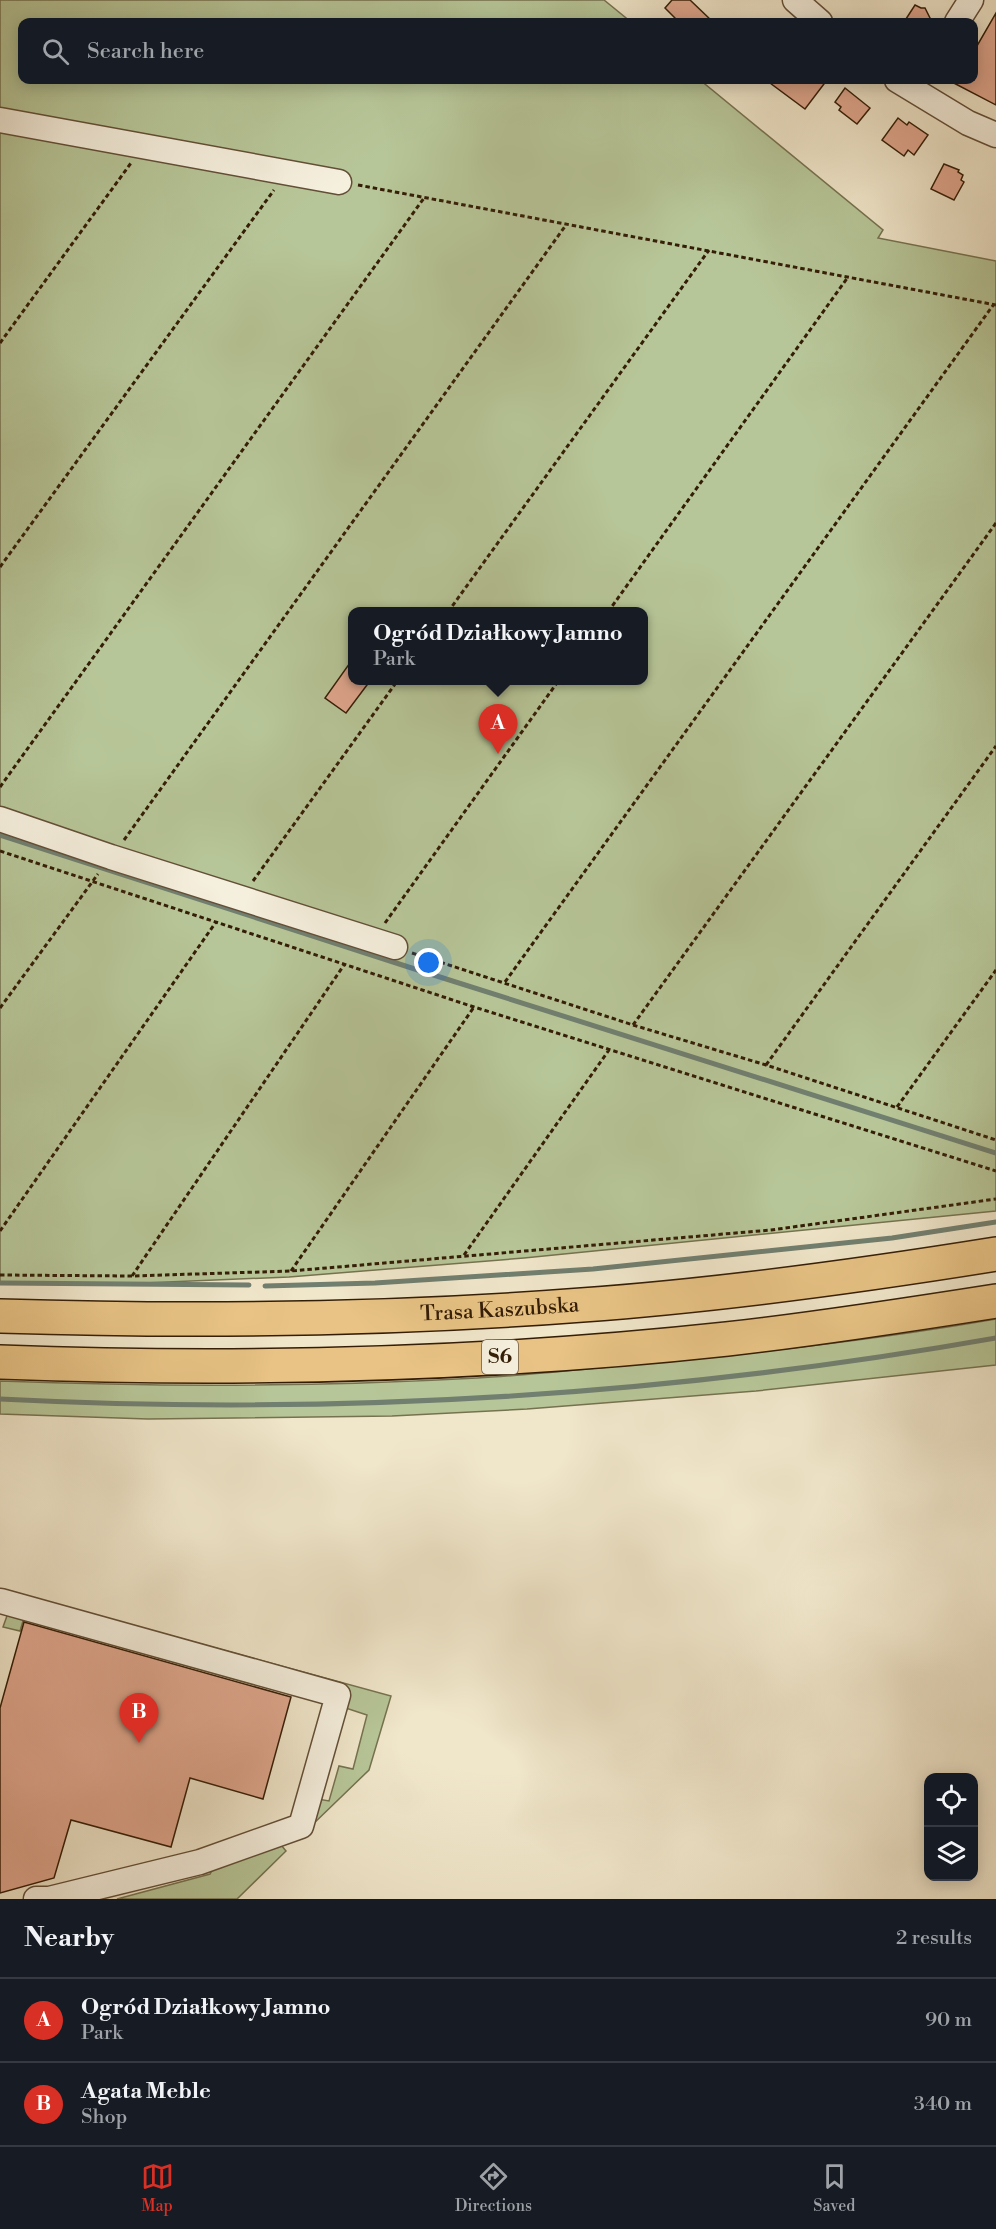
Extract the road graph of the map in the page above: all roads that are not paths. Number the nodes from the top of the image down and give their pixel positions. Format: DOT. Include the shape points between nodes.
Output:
graph roads {
  1 [pos="795,0"];
  2 [pos="971,0"];
  3 [pos="815,18"];
  4 [pos="960,18"];
  5 [pos="912,84"];
  6 [pos="0,120"];
  7 [pos="996,135"];
  8 [pos="339,182"];
  9 [pos="0,819"];
  10 [pos="384,943"];
  11 [pos="996,1254"];
  12 [pos="996,1301"];
  13 [pos="0,1316"];
  14 [pos="0,1362"];
  15 [pos="0,1602"];
  16 [pos="36,1899"];
  1 -- 3 [label="street"];
  2 -- 4 [label="street"];
  5 -- 7 [label="street" via="968,123"];
  6 -- 8 [label="street"];
  9 -- 10 [label="street"];
  11 -- 13 [label="highway, Trasa Kaszubska / S6" via="820,1280 585,1305 338,1317 148,1320"];
  12 -- 14 [label="highway, S6" via="726,1339 477,1359 238,1366"];
  15 -- 16 [label="street" via="338,1695 301,1826 200,1862"];
}
